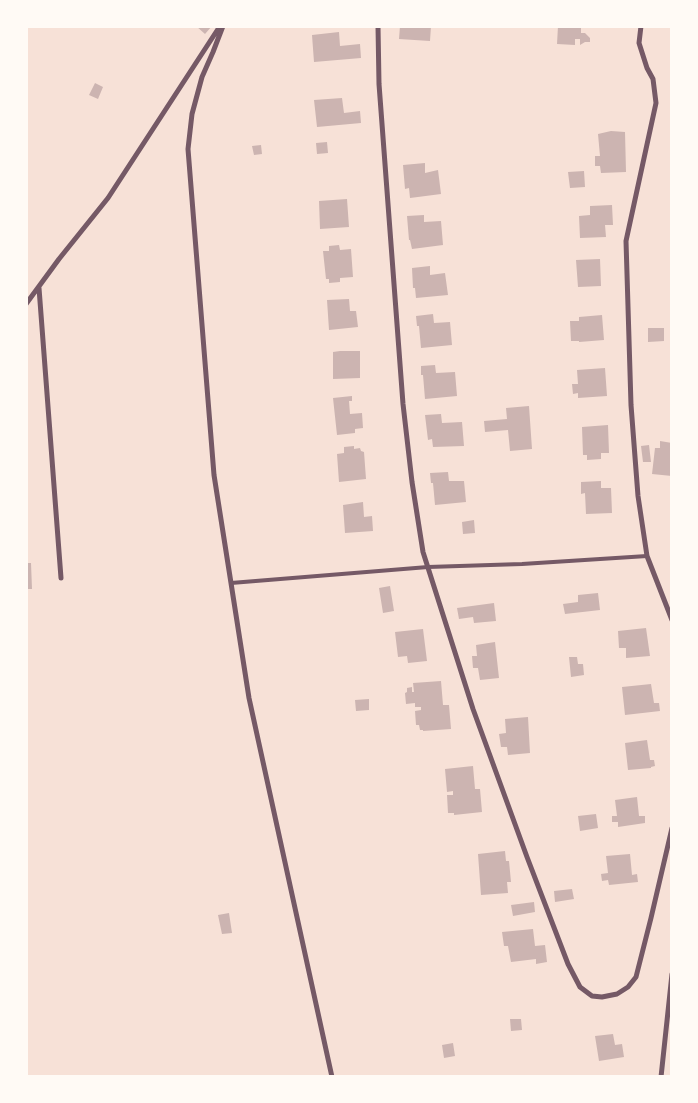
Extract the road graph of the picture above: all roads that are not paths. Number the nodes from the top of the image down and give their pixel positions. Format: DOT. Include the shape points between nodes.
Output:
graph roads {
  1 [pos="221,26"];
  2 [pos="378,26"];
  3 [pos="641,26"];
  4 [pos="39,287"];
  5 [pos="26,304"];
  6 [pos="647,556"];
  7 [pos="428,567"];
  8 [pos="61,578"];
  9 [pos="231,583"];
  10 [pos="672,620"];
  11 [pos="672,828"];
  12 [pos="672,974"];
  13 [pos="332,1077"];
  14 [pos="661,1077"];
  1 -- 4 [label="street" via="108,198"];
  1 -- 9 [label="street" via="192,114 188,149 214,476"];
  2 -- 7 [label="street" via="379,84 403,404 412,482"];
  3 -- 6 [label="street" via="639,42 653,79 656,103 626,241 632,423"];
  4 -- 5 [label="street"];
  4 -- 8 [label="street"];
  6 -- 7 [label="lane"];
  6 -- 10 [label="street"];
  7 -- 9 [label="lane"];
  7 -- 11 [label="street" via="473,709 568,964 580,987 592,996 617,994 636,978"];
  9 -- 13 [label="street" via="249,698"];
  12 -- 14 [label="street"];
}
